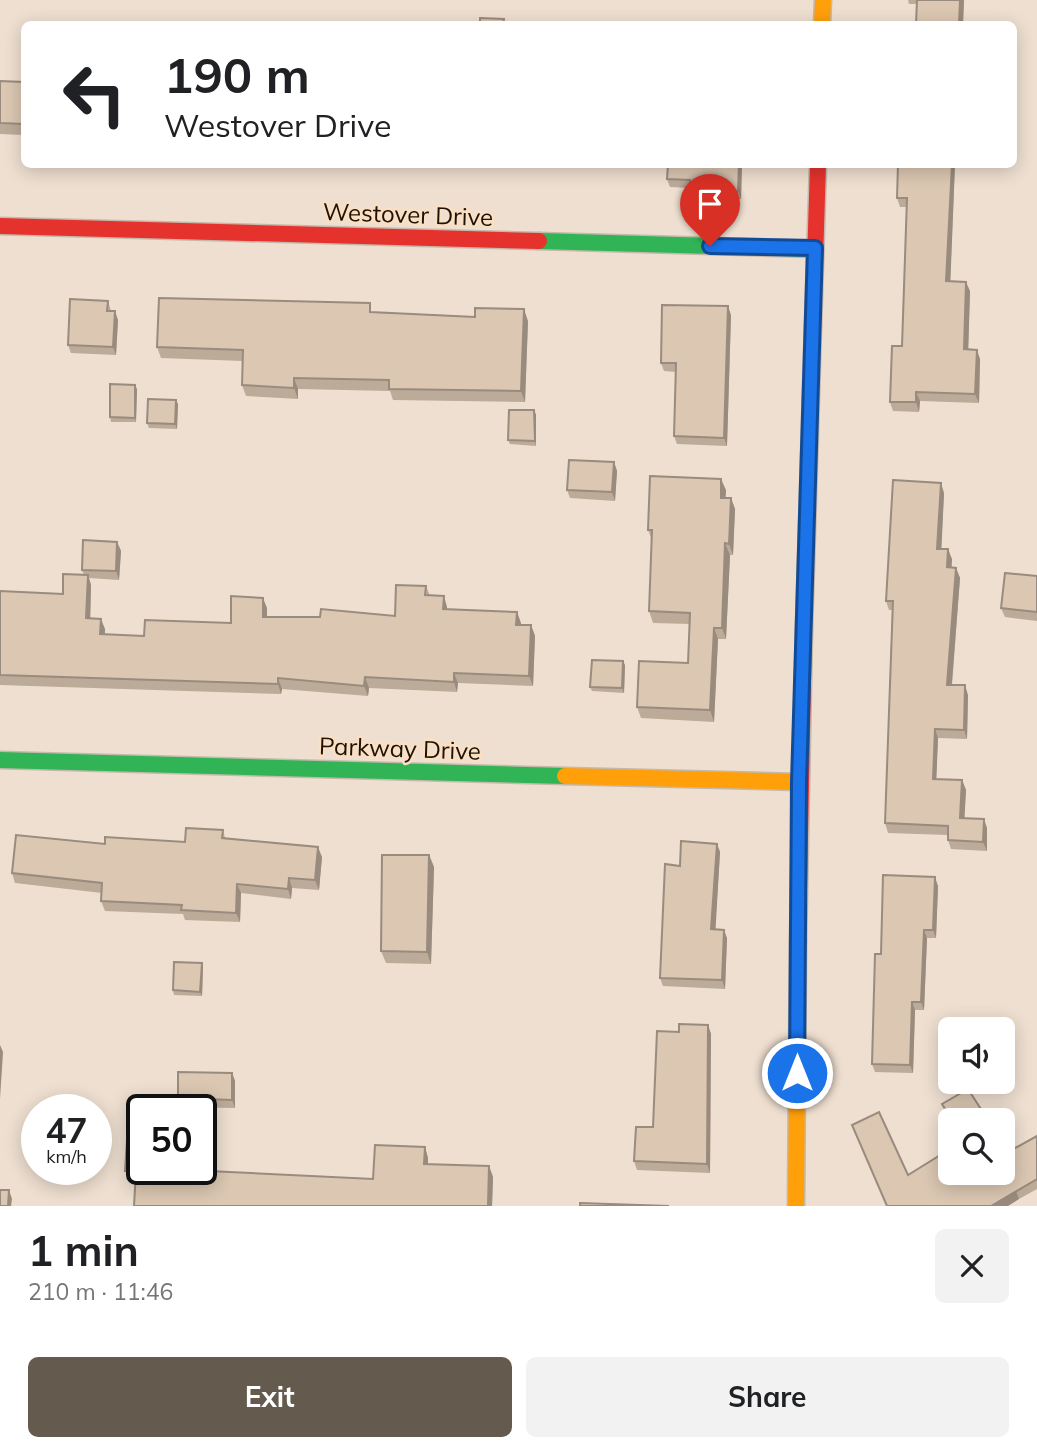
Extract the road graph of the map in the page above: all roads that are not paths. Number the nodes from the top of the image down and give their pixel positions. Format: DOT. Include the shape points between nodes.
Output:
graph roads {
  1 [pos="823,0"];
  2 [pos="822,21"];
  3 [pos="818,168"];
  4 [pos="0,226"];
  5 [pos="815,248"];
  6 [pos="0,760"];
  7 [pos="799,782"];
  8 [pos="796,1206"];
  1 -- 2 [label="street"];
  3 -- 5 [label="street"];
  4 -- 5 [label="street, Westover Drive"];
  5 -- 7 [label="street"];
  6 -- 7 [label="street, Parkway Drive"];
  7 -- 8 [label="street"];
}
